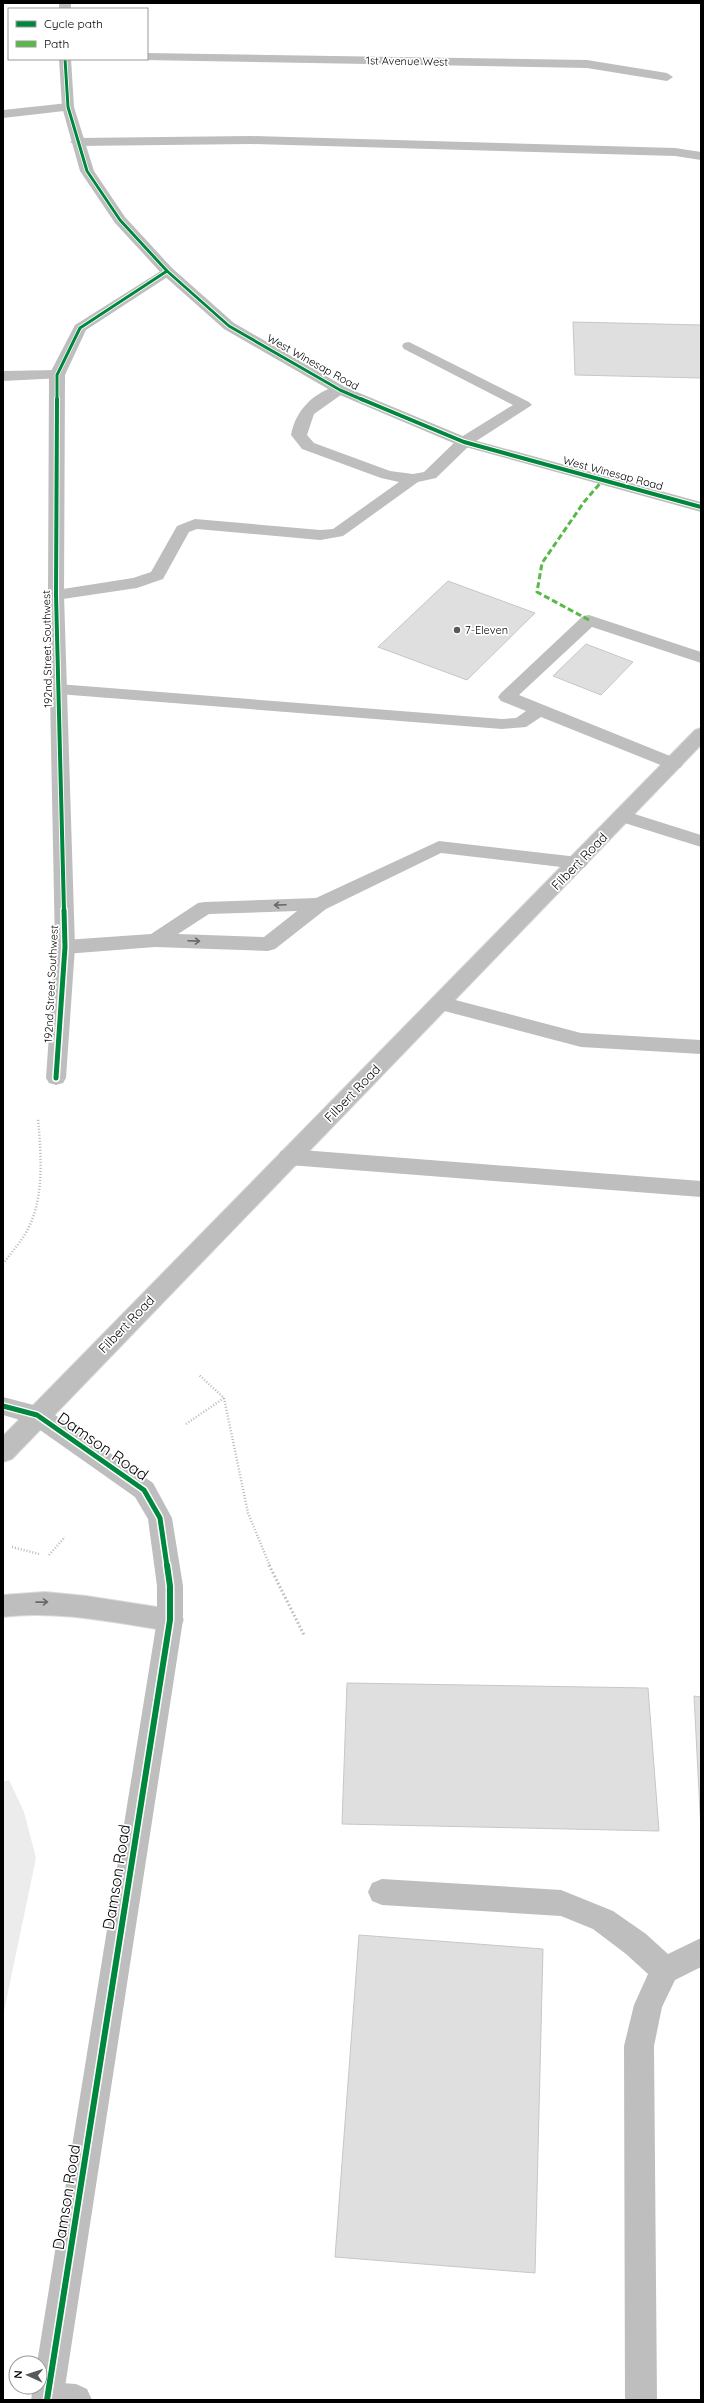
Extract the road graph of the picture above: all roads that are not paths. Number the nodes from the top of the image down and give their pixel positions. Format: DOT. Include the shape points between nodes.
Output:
graph roads {
  1 [pos="148,57"];
  2 [pos="65,60"];
  3 [pos="667,77"];
  4 [pos="68,107"];
  5 [pos="3,114"];
  6 [pos="76,142"];
  7 [pos="701,156"];
  8 [pos="167,271"];
  9 [pos="409,346"];
  10 [pos="57,375"];
  11 [pos="3,376"];
  12 [pos="340,390"];
  13 [pos="464,442"];
  14 [pos="413,479"];
  15 [pos="701,507"];
  16 [pos="56,595"];
  17 [pos="701,658"];
  18 [pos="58,689"];
  19 [pos="540,710"];
  20 [pos="701,734"];
  21 [pos="674,764"];
  22 [pos="622,816"];
  23 [pos="701,841"];
  24 [pos="578,863"];
  25 [pos="318,904"];
  26 [pos="155,940"];
  27 [pos="65,947"];
  28 [pos="440,1003"];
  29 [pos="701,1047"];
  30 [pos="56,1078"];
  31 [pos="289,1157"];
  32 [pos="701,1189"];
  33 [pos="3,1406"];
  34 [pos="37,1415"];
  35 [pos="3,1452"];
  36 [pos="3,1606"];
  37 [pos="170,1620"];
  38 [pos="382,1892"];
  39 [pos="701,1952"];
  40 [pos="665,1970"];
  41 [pos="57,2399"];
  42 [pos="641,2400"];
  1 -- 3 [label="street, 1st Avenue West" via="587,64"];
  2 -- 4 [label="street, West Winesap Road"];
  4 -- 5 [label="street"];
  4 -- 6 [label="street, West Winesap Road"];
  6 -- 7 [label="street" via="251,140 675,152"];
  6 -- 8 [label="street, West Winesap Road" via="87,171 120,220"];
  8 -- 10 [label="street, 192nd Street Southwest" via="80,328"];
  8 -- 12 [label="street, West Winesap Road" via="229,326"];
  9 -- 13 [label="street" via="524,405"];
  10 -- 11 [label="street"];
  10 -- 16 [label="street, 192nd Street Southwest"];
  12 -- 13 [label="street, West Winesap Road"];
  12 -- 14 [label="street" via="316,402 301,419 299,436 308,446 387,475"];
  13 -- 14 [label="street" via="430,475"];
  13 -- 15 [label="street, West Winesap Road"];
  14 -- 16 [label="street" via="337,533 320,535 195,524 183,529 156,575 137,583"];
  16 -- 18 [label="street, 192nd Street Southwest"];
  17 -- 19 [label="street" via="589,620 507,697"];
  18 -- 19 [label="street" via="502,724 520,723"];
  18 -- 27 [label="street, 192nd Street Southwest"];
  19 -- 21 [label="street"];
  20 -- 21 [label="street, Filbert Road"];
  21 -- 22 [label="street, Filbert Road"];
  22 -- 23 [label="street"];
  22 -- 24 [label="street, Filbert Road"];
  24 -- 25 [label="street" via="439,847"];
  24 -- 28 [label="street, Filbert Road"];
  25 -- 26 [label="street, one-way" via="205,908"];
  26 -- 25 [label="street, one-way" via="268,944"];
  26 -- 27 [label="street"];
  27 -- 30 [label="street, 192nd Street Southwest"];
  28 -- 29 [label="street" via="581,1040"];
  28 -- 31 [label="street, Filbert Road"];
  31 -- 32 [label="street" via="457,1171 590,1178"];
  31 -- 34 [label="street, Filbert Road"];
  33 -- 34 [label="street"];
  34 -- 35 [label="street, Filbert Road"];
  34 -- 37 [label="street, Damson Road" via="144,1490 160,1518 170,1586"];
  36 -- 37 [label="street, one-way" via="25,1602 51,1602"];
  37 -- 41 [label="street, Damson Road"];
  38 -- 40 [label="street" via="561,1902 603,1920 636,1944"];
  39 -- 40 [label="street"];
  40 -- 42 [label="street" via="648,2005 639,2046"];
}
